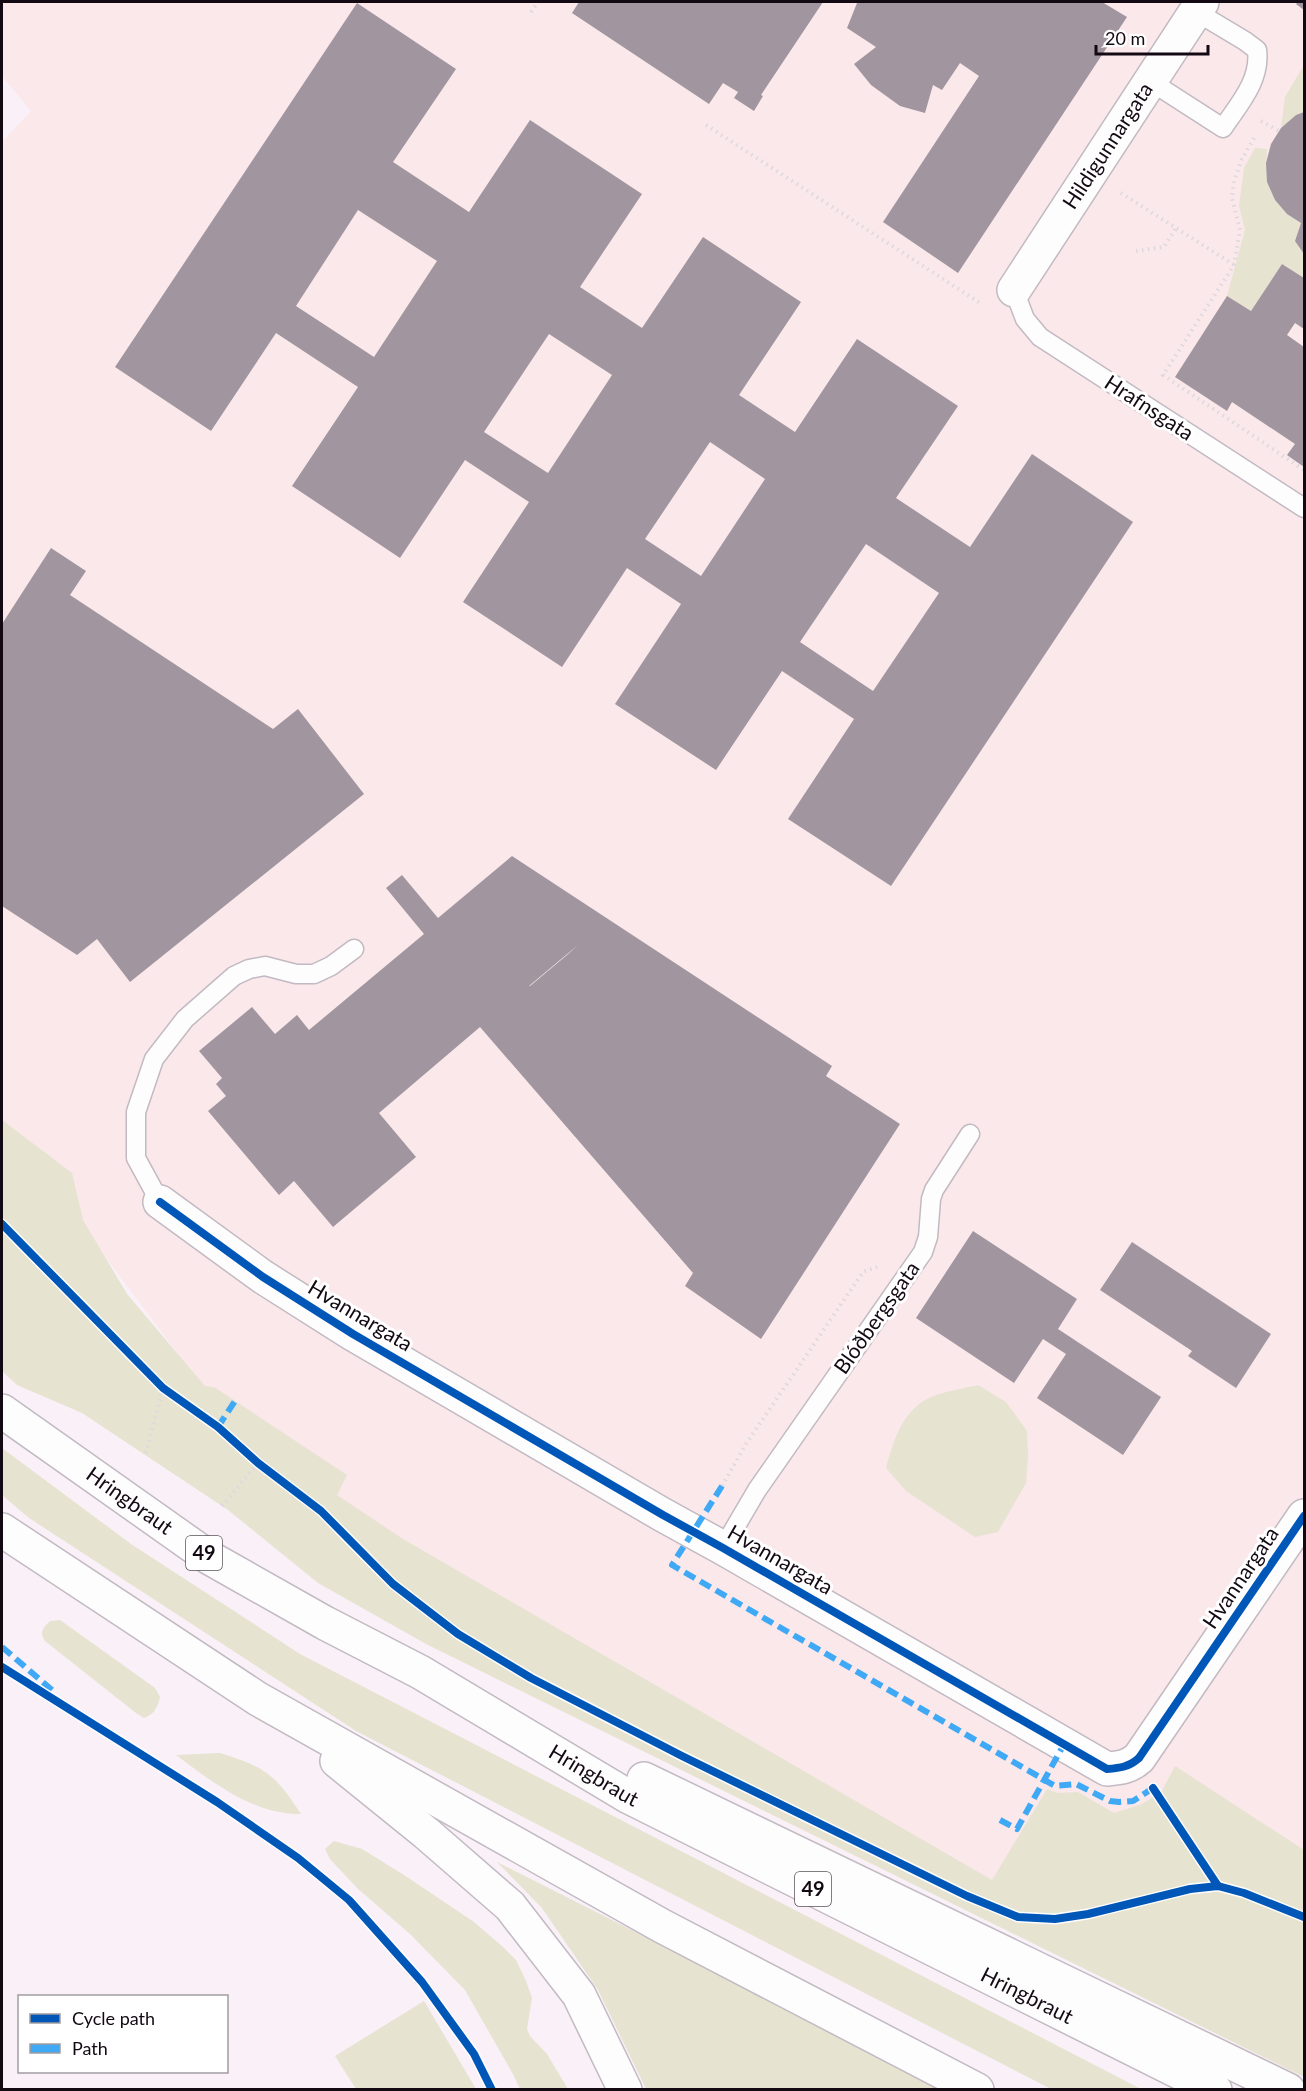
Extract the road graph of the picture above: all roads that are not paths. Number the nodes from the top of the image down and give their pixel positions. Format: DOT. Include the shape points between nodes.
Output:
graph roads {
  1 [pos="1199,6"];
  2 [pos="1150,81"];
  3 [pos="1014,290"];
  4 [pos="1305,508"];
  5 [pos="354,949"];
  6 [pos="970,1134"];
  7 [pos="160,1202"];
  8 [pos="2,1411"];
  9 [pos="1305,1516"];
  10 [pos="2,1530"];
  11 [pos="723,1548"];
  12 [pos="420,1672"];
  13 [pos="258,1699"];
  14 [pos="625,2090"];
  15 [pos="977,2090"];
  16 [pos="1215,2090"];
  17 [pos="1288,2090"];
  1 -- 2 [label="main road, Hildigunnargata"];
  1 -- 2 [label="lane" via="1257,50 1254,80 1228,121 1223,128"];
  2 -- 3 [label="main road, Hildigunnargata"];
  3 -- 4 [label="lane, Hrafnsgata" via="1025,319 1040,337"];
  5 -- 7 [label="lane" via="314,974 265,966 234,976 185,1019 154,1059 136,1112 136,1158"];
  6 -- 11 [label="lane, Blóðbergsgata" via="934,1190 923,1252 757,1490"];
  7 -- 11 [label="main road, Hvannargata" via="262,1277 353,1334"];
  8 -- 12 [label="main road, Hringbraut / 49" via="210,1557"];
  9 -- 11 [label="main road, Hvannargata" via="1139,1758 1132,1765 1107,1769"];
  10 -- 13 [label="main road"];
  12 -- 16 [label="main road, Hringbraut / 49" via="629,1797"];
  12 -- 17 [label="main road"];
  13 -- 14 [label="main road" via="426,1833 510,1906 579,1995"];
  13 -- 15 [label="main road" via="662,1926"];
}
